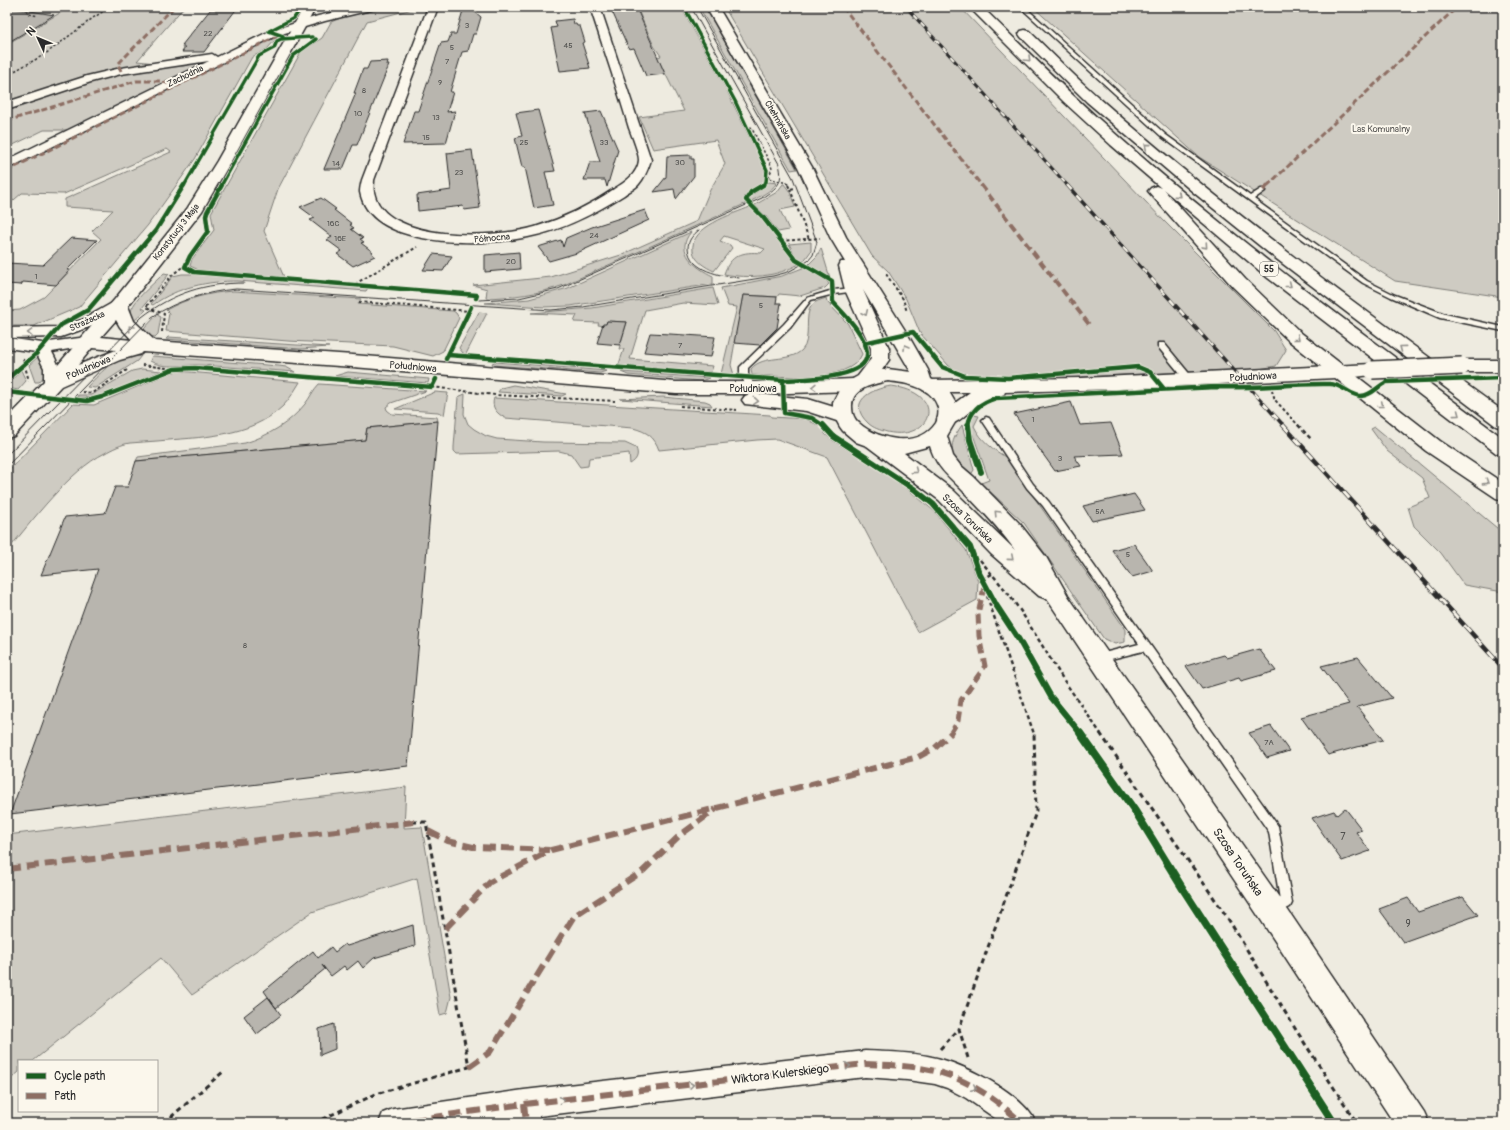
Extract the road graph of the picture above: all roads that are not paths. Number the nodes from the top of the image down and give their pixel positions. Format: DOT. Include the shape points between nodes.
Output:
graph roads {
  1 [pos="310,7"];
  2 [pos="371,7"];
  3 [pos="433,7"];
  4 [pos="594,7"];
  5 [pos="712,7"];
  6 [pos="975,7"];
  7 [pos="1022,7"];
  8 [pos="1013,23"];
  9 [pos="307,38"];
  10 [pos="221,58"];
  11 [pos="7,106"];
  12 [pos="1116,142"];
  13 [pos="7,165"];
  14 [pos="1263,190"];
  15 [pos="1250,199"];
  16 [pos="830,236"];
  17 [pos="854,290"];
  18 [pos="119,305"];
  19 [pos="1503,329"];
  20 [pos="7,333"];
  21 [pos="54,333"];
  22 [pos="156,340"];
  23 [pos="87,342"];
  24 [pos="7,343"];
  25 [pos="1161,345"];
  26 [pos="42,348"];
  27 [pos="1503,366"];
  28 [pos="1340,372"];
  29 [pos="1189,380"];
  30 [pos="859,382"];
  31 [pos="52,384"];
  32 [pos="927,384"];
  33 [pos="751,387"];
  34 [pos="1004,387"];
  35 [pos="1456,387"];
  36 [pos="677,397"];
  37 [pos="1503,415"];
  38 [pos="843,417"];
  39 [pos="986,420"];
  40 [pos="1503,421"];
  41 [pos="942,427"];
  42 [pos="7,431"];
  43 [pos="871,441"];
  44 [pos="1503,448"];
  45 [pos="1503,493"];
  46 [pos="1060,602"];
  47 [pos="1146,646"];
  48 [pos="1099,658"];
  49 [pos="1271,910"];
  50 [pos="525,1114"];
  51 [pos="393,1123"];
  52 [pos="1022,1123"];
  53 [pos="1413,1123"];
  1 -- 9 [label="main road, Konstytucji 3 Maja"];
  2 -- 9 [label="street, Zachodnia" via="322,18"];
  3 -- 4 [label="street, Północna" via="368,180 367,191 375,209 397,226 435,236 472,239 529,233 580,215 636,180 646,160"];
  5 -- 16 [label="main road, Chełmińska" via="805,167"];
  6 -- 12 [label="main road, 55, one-way"];
  7 -- 15 [label="lane" via="1164,136"];
  35 -- 8 [label="main road, 55, one-way" via="1198,189 1092,99"];
  9 -- 10 [label="street, Zachodnia" via="274,32"];
  9 -- 18 [label="main road, Konstytucji 3 Maja" via="224,161 194,211"];
  10 -- 11 [label="street" via="213,57 114,73 53,89"];
  10 -- 13 [label="street, Zachodnia"];
  12 -- 28 [label="main road, one-way" via="1239,283 1294,336"];
  12 -- 44 [label="main road, 55, one-way" via="1274,274"];
  14 -- 15 [label="lane"];
  15 -- 19 [label="lane" via="1365,282 1443,316"];
  16 -- 17 [label="main road, Chełmińska"];
  32 -- 16 [label="main road, Chełmińska, one-way" via="899,335"];
  17 -- 30 [label="main road, Chełmińska, one-way" via="880,348 880,360"];
  17 -- 33 [label="lane" via="833,292 809,299 787,326 744,367 744,374"];
  18 -- 21 [label="street, Strażacka" via="87,323"];
  22 -- 18 [label="main road, one-way" via="126,323"];
  18 -- 23 [label="main road, Konstytucji 3 Maja"];
  21 -- 20 [label="street, Strażacka, one-way"];
  21 -- 23 [label="street, Strażacka"];
  22 -- 23 [label="main road, Południowa"];
  22 -- 31 [label="main road, Południowa" via="70,374"];
  22 -- 36 [label="main road, Południowa"];
  23 -- 26 [label="street, Strażacka"];
  23 -- 31 [label="main road, Konstytucji 3 Maja"];
  24 -- 26 [label="street, Strażacka"];
  25 -- 29 [label="lane"];
  26 -- 31 [label="street" via="52,368"];
  27 -- 28 [label="main road, Południowa, bridge"];
  28 -- 29 [label="main road, Południowa"];
  28 -- 45 [label="main road, one-way" via="1433,446"];
  29 -- 34 [label="main road, Południowa"];
  30 -- 32 [label="main road" via="888,375 906,377"];
  30 -- 33 [label="main road, Południowa, one-way" via="829,387"];
  30 -- 38 [label="main road" via="846,392 842,400"];
  31 -- 42 [label="main road, Konstytucji 3 Maja"];
  32 -- 34 [label="main road, Południowa"];
  32 -- 41 [label="main road" via="945,401 948,410"];
  33 -- 36 [label="main road, Południowa"];
  34 -- 41 [label="main road, Południowa" via="976,397"];
  35 -- 37 [label="main road"];
  35 -- 40 [label="main road, 55"];
  36 -- 38 [label="main road, Południowa, one-way" via="711,395 808,405"];
  38 -- 43 [label="main road" via="858,435"];
  39 -- 47 [label="lane" via="1030,486 1046,504"];
  41 -- 43 [label="main road" via="918,444 895,446"];
  46 -- 41 [label="main road, Szosa Toruńska, one-way" via="1038,563 1012,530 944,458"];
  43 -- 46 [label="main road, Szosa Toruńska, one-way" via="946,495 999,548"];
  46 -- 48 [label="main road, Szosa Toruńska"];
  47 -- 48 [label="lane"];
  47 -- 49 [label="lane" via="1274,830 1286,903"];
  48 -- 49 [label="main road, Szosa Toruńska"];
  49 -- 53 [label="main road, Szosa Toruńska"];
  50 -- 51 [label="street, Wiktora Kulerskiego"];
  50 -- 52 [label="street, Wiktora Kulerskiego, one-way" via="865,1064 922,1068 948,1076 978,1089 1010,1110"];
}
